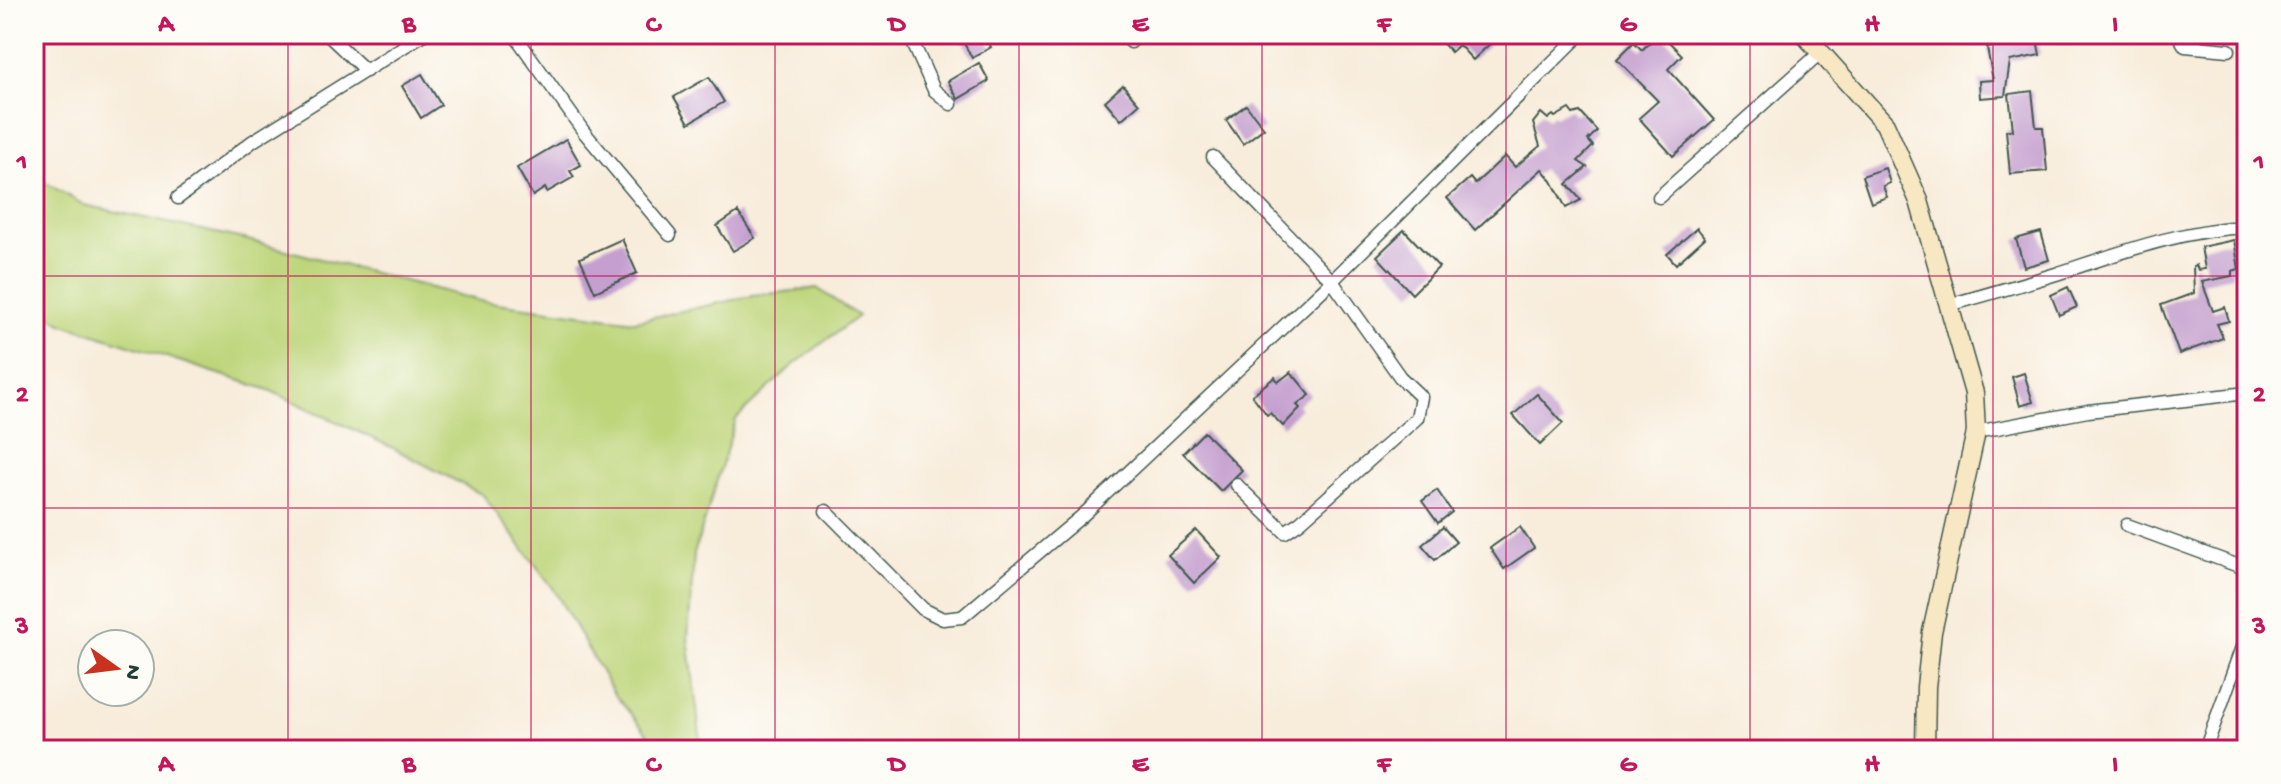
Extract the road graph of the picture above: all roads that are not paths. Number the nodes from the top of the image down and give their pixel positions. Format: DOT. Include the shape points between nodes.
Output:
graph roads {
  1 [pos="327,34"];
  2 [pos="424,34"];
  3 [pos="514,34"];
  4 [pos="909,34"];
  5 [pos="1581,34"];
  6 [pos="1804,34"];
  7 [pos="2178,34"];
  8 [pos="2229,50"];
  9 [pos="1821,52"];
  10 [pos="366,71"];
  11 [pos="951,104"];
  12 [pos="1213,157"];
  13 [pos="1659,197"];
  14 [pos="178,198"];
  15 [pos="2247,227"];
  16 [pos="670,235"];
  17 [pos="1332,281"];
  18 [pos="1949,305"];
  19 [pos="2247,393"];
  20 [pos="1976,432"];
  21 [pos="1237,485"];
  22 [pos="826,511"];
  23 [pos="2127,525"];
  24 [pos="2247,569"];
  25 [pos="2247,633"];
  26 [pos="1925,750"];
  27 [pos="2205,750"];
  1 -- 10 [label="street"];
  2 -- 10 [label="street"];
  3 -- 16 [label="street" via="584,132"];
  4 -- 11 [label="street" via="934,90"];
  5 -- 17 [label="street"];
  6 -- 9 [label="street"];
  7 -- 8 [label="street" via="2185,46"];
  9 -- 13 [label="street"];
  9 -- 18 [label="street" via="1885,124 1919,201"];
  10 -- 14 [label="street" via="253,141"];
  12 -- 17 [label="street"];
  15 -- 18 [label="street" via="2132,250"];
  17 -- 21 [label="street" via="1400,377 1421,397 1417,418 1285,532"];
  17 -- 22 [label="street" via="1082,516 962,617 943,619 923,609"];
  18 -- 20 [label="street" via="1974,393"];
  19 -- 20 [label="street" via="2088,411"];
  20 -- 26 [label="street" via="1932,632"];
  23 -- 24 [label="street"];
  25 -- 27 [label="street"];
}
